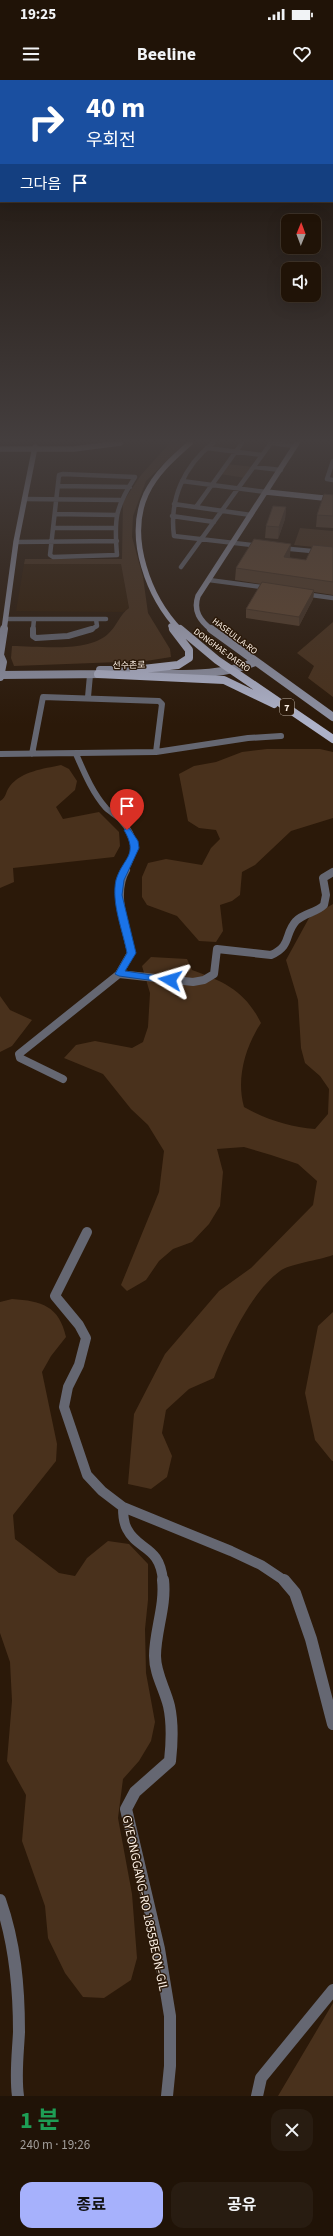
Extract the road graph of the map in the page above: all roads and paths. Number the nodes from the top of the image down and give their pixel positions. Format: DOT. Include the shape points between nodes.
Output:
graph roads {
  1 [pos="17,537"];
  2 [pos="52,537"];
  3 [pos="116,537"];
  4 [pos="139,537"];
  5 [pos="145,537"];
  6 [pos="184,537"];
  7 [pos="237,537"];
  8 [pos="202,539"];
  9 [pos="117,541"];
  10 [pos="16,542"];
  11 [pos="51,542"];
  12 [pos="233,543"];
  13 [pos="264,546"];
  14 [pos="272,547"];
  15 [pos="333,552"];
  16 [pos="181,567"];
  17 [pos="208,580"];
  18 [pos="275,589"];
  19 [pos="297,593"];
  20 [pos="333,598"];
  21 [pos="165,613"];
  22 [pos="6,619"];
  23 [pos="34,619"];
  24 [pos="96,619"];
  25 [pos="106,619"];
  26 [pos="0,656"];
  27 [pos="253,661"];
  28 [pos="227,663"];
  29 [pos="134,670"];
  30 [pos="0,674"];
  31 [pos="98,674"];
  32 [pos="243,674"];
  33 [pos="90,675"];
  34 [pos="88,697"];
  35 [pos="300,716"];
  36 [pos="333,717"];
  37 [pos="333,733"];
  38 [pos="281,736"];
  39 [pos="333,739"];
  40 [pos="156,752"];
  41 [pos="0,754"];
  42 [pos="32,754"];
  43 [pos="76,754"];
  44 [pos="333,872"];
  45 [pos="119,974"];
  46 [pos="63,1079"];
  47 [pos="87,1232"];
  48 [pos="123,1507"];
  49 [pos="333,1724"];
  50 [pos="0,1900"];
  51 [pos="333,1990"];
  52 [pos="18,2096"];
  53 [pos="167,2096"];
  54 [pos="257,2096"];
  1 -- 10 [label="street"];
  2 -- 11 [label="street"];
  3 -- 9 [label="street"];
  4 -- 21 [label="main road, DONGHAE-DAERO / 7" via="156,599"];
  5 -- 28 [label="main road, DONGHAE-DAERO / 7" via="157,584 171,612 196,638"];
  6 -- 8 [label="street"];
  7 -- 12 [label="street, HASEULLA-RO"];
  8 -- 12 [label="street"];
  8 -- 16 [label="street"];
  9 -- 11 [label="street"];
  9 -- 11 [label="street" via="117,555 53,557 50,555"];
  10 -- 11 [label="street"];
  10 -- 22 [label="street"];
  12 -- 13 [label="street"];
  12 -- 17 [label="street, HASEULLA-RO"];
  14 -- 15 [label="street"];
  17 -- 18 [label="street"];
  17 -- 27 [label="street, HASEULLA-RO" via="196,602 196,613 206,625"];
  19 -- 20 [label="street"];
  21 -- 28 [label="main road, DONGHAE-DAERO / 7" via="191,640"];
  21 -- 29 [label="main road" via="178,638 189,650 189,658 178,665"];
  22 -- 23 [label="street"];
  22 -- 26 [label="street"];
  23 -- 24 [label="street"];
  23 -- 24 [label="street" via="33,636 36,638 88,633 97,626"];
  24 -- 25 [label="street"];
  26 -- 30 [label="street"];
  27 -- 29 [label="street, 선수촌로" via="214,669"];
  27 -- 31 [label="street, 선수촌로" via="245,667 218,672"];
  27 -- 36 [label="street, HASEULLA-RO"];
  28 -- 32 [label="main road, DONGHAE-DAERO / 7"];
  29 -- 30 [label="street, 선수촌로"];
  30 -- 33 [label="street, 선수촌로"];
  31 -- 33 [label="street, 선수촌로"];
  31 -- 35 [label="main road" via="224,680"];
  32 -- 35 [label="main road, DONGHAE-DAERO / 7"];
  32 -- 37 [label="main road, DONGHAE-DAERO / 7"];
  33 -- 34 [label="street"];
  34 -- 40 [label="street" via="158,701 162,704"];
  34 -- 42 [label="street" via="43,697"];
  35 -- 39 [label="main road, DONGHAE-DAERO / 7"];
  38 -- 40 [label="street" via="248,738"];
  40 -- 43 [label="street"];
  41 -- 42 [label="street"];
  42 -- 43 [label="street"];
  43 -- 45 [label="street" via="106,808 120,819 134,841 134,855 120,880 118,895 132,953"];
  44 -- 45 [label="street" via="323,878 326,898 324,905 303,914 292,926 283,949 278,953 270,955 217,949 212,976 193,982"];
  45 -- 46 [label="street" via="19,1054 20,1058"];
  47 -- 48 [label="street" via="55,1296 79,1325 86,1338 79,1365 68,1387 64,1407 74,1442 88,1475 102,1492"];
  48 -- 49 [label="street" via="231,1550 282,1578 295,1593 311,1639"];
  48 -- 53 [label="street, GYEONGGANG-RO 1855BEON-GIL" via="122,1521 130,1535 149,1550 159,1563 164,1583 155,1657 168,1706 173,1739 170,1761 135,1792 126,1809 159,1949 170,2016"];
  50 -- 52 [label="street" via="15,1959 18,1990"];
  51 -- 54 [label="street" via="261,2078"];
}
